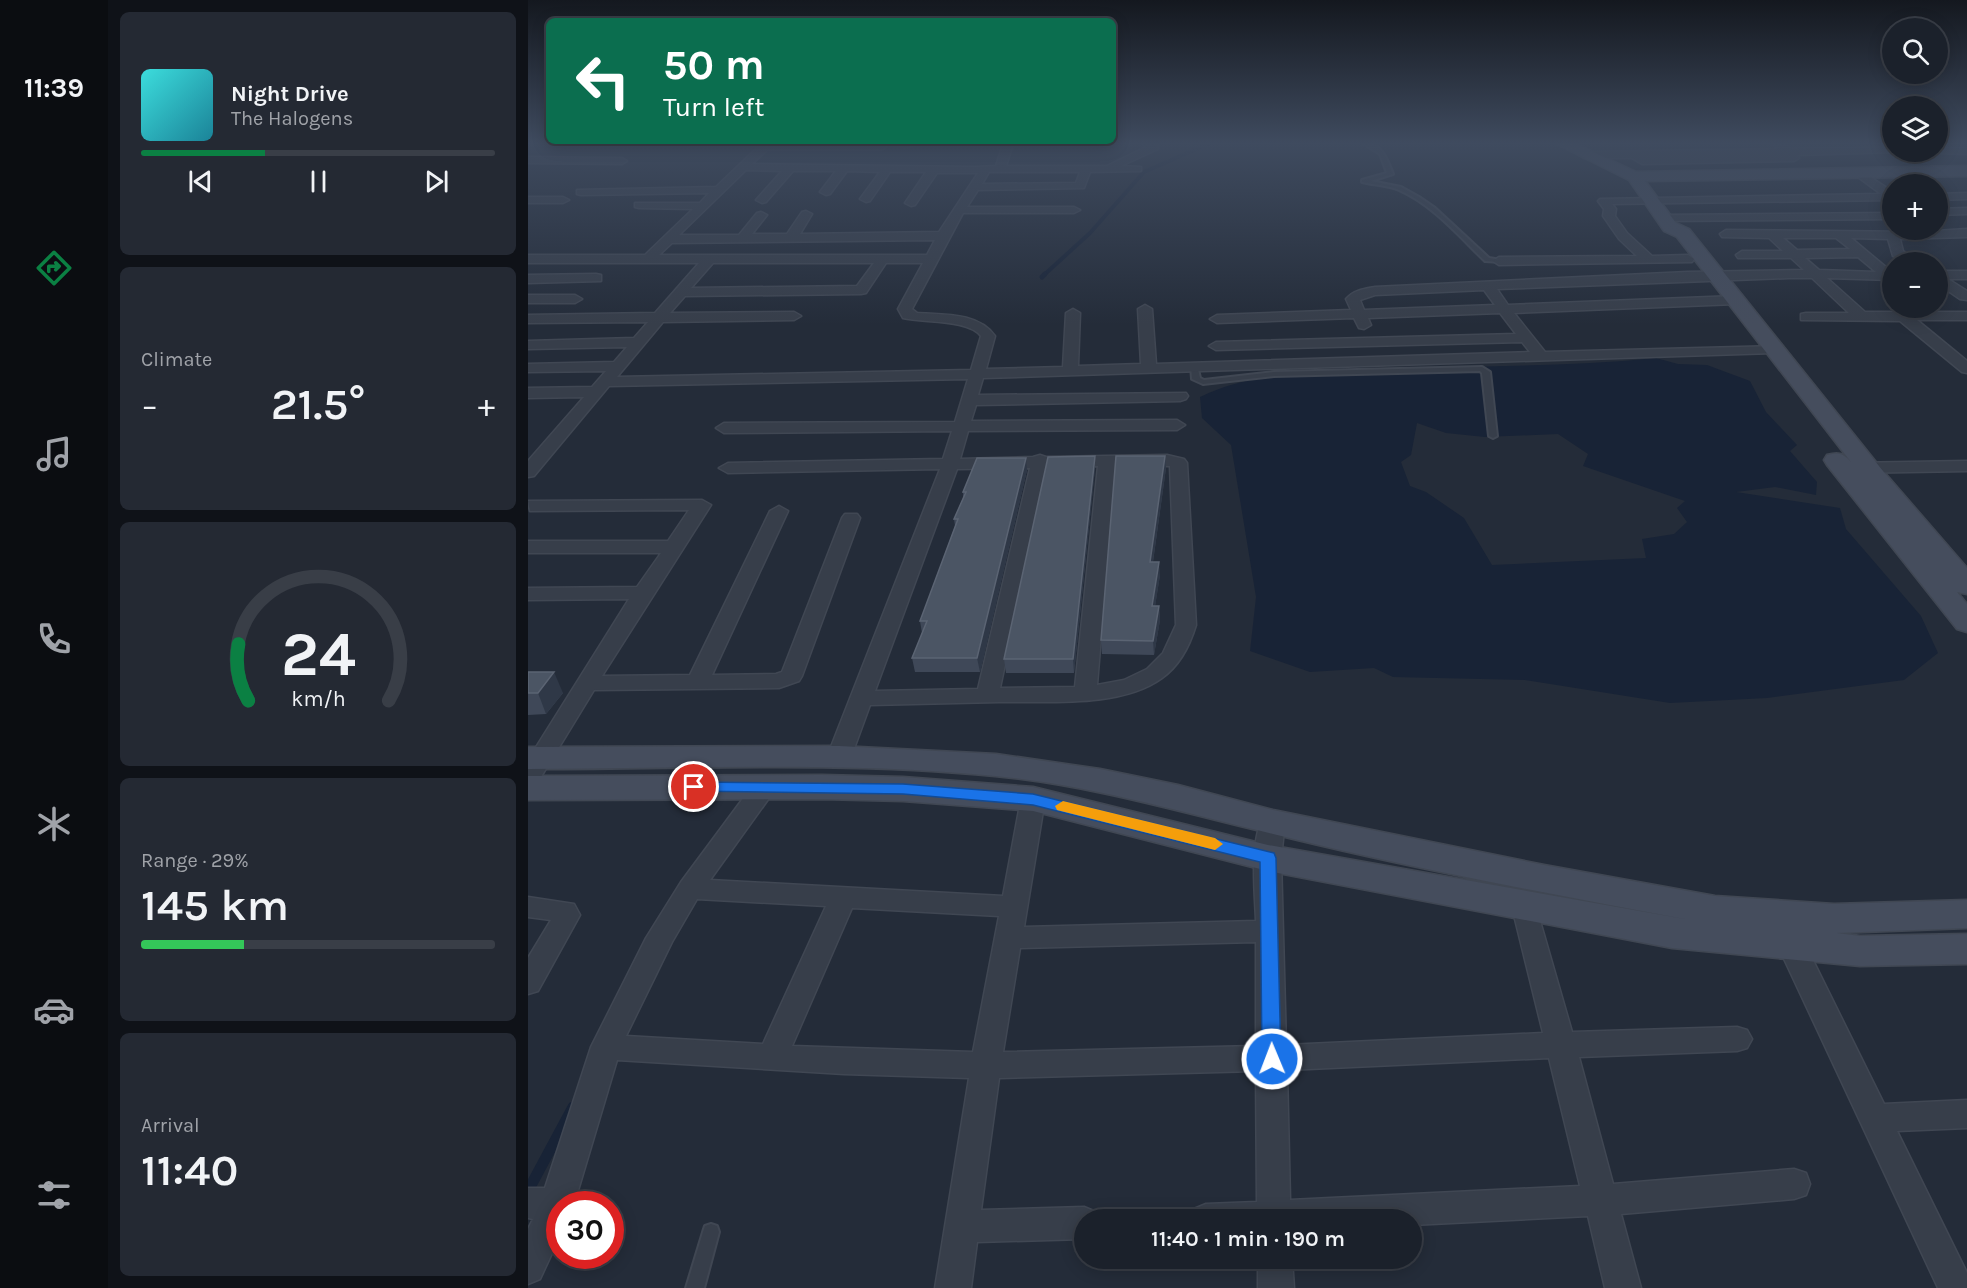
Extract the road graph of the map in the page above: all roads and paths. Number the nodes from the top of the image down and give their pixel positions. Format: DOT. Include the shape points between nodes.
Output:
graph roads {
  1 [pos="964,204"];
  2 [pos="1426,204"];
  3 [pos="1606,204"];
  4 [pos="1653,204"];
  5 [pos="630,205"];
  6 [pos="702,206"];
  7 [pos="960,210"];
  8 [pos="1074,210"];
  9 [pos="1948,212"];
  10 [pos="1967,212"];
  11 [pos="806,214"];
  12 [pos="761,215"];
  13 [pos="1882,216"];
  14 [pos="1667,222"];
  15 [pos="1948,232"];
  16 [pos="1967,233"];
  17 [pos="1726,234"];
  18 [pos="1772,234"];
  19 [pos="1839,234"];
  20 [pos="1882,235"];
  21 [pos="943,236"];
  22 [pos="1948,237"];
  23 [pos="743,238"];
  24 [pos="791,238"];
  25 [pos="670,239"];
  26 [pos="1958,244"];
  27 [pos="1860,253"];
  28 [pos="1794,254"];
  29 [pos="1742,255"];
  30 [pos="648,259"];
  31 [pos="709,259"];
  32 [pos="932,259"];
  33 [pos="528,260"];
  34 [pos="882,260"];
  35 [pos="1648,260"];
  36 [pos="1499,261"];
  37 [pos="1882,270"];
  38 [pos="1702,271"];
  39 [pos="1817,274"];
  40 [pos="1948,275"];
  41 [pos="1967,275"];
  42 [pos="1882,277"];
  43 [pos="596,278"];
  44 [pos="528,279"];
  45 [pos="1948,285"];
  46 [pos="1488,286"];
  47 [pos="682,292"];
  48 [pos="1965,296"];
  49 [pos="528,299"];
  50 [pos="575,299"];
  51 [pos="1726,300"];
  52 [pos="1145,309"];
  53 [pos="1504,309"];
  54 [pos="1073,313"];
  55 [pos="1359,314"];
  56 [pos="1882,315"];
  57 [pos="1948,315"];
  58 [pos="661,316"];
  59 [pos="794,316"];
  60 [pos="1861,316"];
  61 [pos="1967,316"];
  62 [pos="1806,317"];
  63 [pos="1217,318"];
  64 [pos="1915,318"];
  65 [pos="528,319"];
  66 [pos="1526,338"];
  67 [pos="639,342"];
  68 [pos="1371,342"];
  69 [pos="528,345"];
  70 [pos="1216,346"];
  71 [pos="1763,349"];
  72 [pos="1541,357"];
  73 [pos="1378,362"];
  74 [pos="618,366"];
  75 [pos="528,368"];
  76 [pos="1194,368"];
  77 [pos="1149,369"];
  78 [pos="1967,369"];
  79 [pos="1070,371"];
  80 [pos="977,374"];
  81 [pos="601,387"];
  82 [pos="528,393"];
  83 [pos="1180,396"];
  84 [pos="969,400"];
  85 [pos="1178,425"];
  86 [pos="962,426"];
  87 [pos="724,428"];
  88 [pos="1493,436"];
  89 [pos="1040,460"];
  90 [pos="1107,460"];
  91 [pos="951,462"];
  92 [pos="1967,466"];
  93 [pos="1868,467"];
  94 [pos="728,468"];
  95 [pos="1842,468"];
  96 [pos="528,472"];
  97 [pos="530,506"];
  98 [pos="779,512"];
  99 [pos="850,518"];
  100 [pos="528,547"];
  101 [pos="673,547"];
  102 [pos="1967,586"];
  103 [pos="643,593"];
  104 [pos="528,594"];
  105 [pos="1967,623"];
  106 [pos="589,682"];
  107 [pos="698,682"];
  108 [pos="1085,692"];
  109 [pos="988,695"];
  110 [pos="861,698"];
  111 [pos="839,757"];
  112 [pos="531,771"];
  113 [pos="765,787"];
  114 [pos="1033,799"];
  115 [pos="1273,822"];
  116 [pos="1268,858"];
  117 [pos="690,889"];
  118 [pos="843,898"];
  119 [pos="528,907"];
  120 [pos="1015,907"];
  121 [pos="1525,907"];
  122 [pos="1967,914"];
  123 [pos="1269,931"];
  124 [pos="1009,938"];
  125 [pos="1792,946"];
  126 [pos="1967,949"];
  127 [pos="528,983"];
  128 [pos="1737,1039"];
  129 [pos="1561,1043"];
  130 [pos="606,1047"];
  131 [pos="772,1057"];
  132 [pos="1272,1059"];
  133 [pos="986,1065"];
  134 [pos="1967,1114"];
  135 [pos="1874,1118"];
  136 [pos="1794,1184"];
  137 [pos="1601,1200"];
  138 [pos="542,1204"];
  139 [pos="1274,1209"];
  140 [pos="1422,1210"];
  141 [pos="1074,1223"];
  142 [pos="963,1226"];
  143 [pos="711,1232"];
  144 [pos="528,1268"];
  145 [pos="1275,1269"];
  146 [pos="1957,1277"];
  147 [pos="695,1288"];
  148 [pos="953,1288"];
  149 [pos="1276,1288"];
  150 [pos="1623,1288"];
  1 -- 7 [label="street"];
  2 -- 36 [label="lane" via="1487,260"];
  3 -- 35 [label="street" via="1609,216 1623,236"];
  4 -- 14 [label="street"];
  5 -- 6 [label="street"];
  6 -- 25 [label="street"];
  7 -- 8 [label="street"];
  7 -- 21 [label="street"];
  9 -- 10 [label="street"];
  11 -- 24 [label="street"];
  12 -- 23 [label="street"];
  13 -- 14 [label="street"];
  14 -- 38 [label="street" via="1683,233"];
  14 -- 38 [label="street" via="1668,233"];
  15 -- 16 [label="street"];
  17 -- 18 [label="street"];
  18 -- 19 [label="street"];
  18 -- 28 [label="street"];
  19 -- 20 [label="street"];
  19 -- 27 [label="street"];
  21 -- 24 [label="street"];
  21 -- 32 [label="street"];
  22 -- 26 [label="street"];
  23 -- 24 [label="street"];
  23 -- 25 [label="street"];
  25 -- 30 [label="street"];
  27 -- 28 [label="street"];
  27 -- 37 [label="street"];
  28 -- 29 [label="street"];
  28 -- 39 [label="street"];
  30 -- 31 [label="street"];
  30 -- 33 [label="street"];
  31 -- 34 [label="street"];
  31 -- 47 [label="street"];
  32 -- 34 [label="street"];
  32 -- 80 [label="street" via="905,312 924,319 968,322 984,329 988,336"];
  34 -- 47 [label="street" via="861,291"];
  35 -- 36 [label="street"];
  35 -- 38 [label="street"];
  38 -- 39 [label="street"];
  38 -- 46 [label="street"];
  38 -- 51 [label="street"];
  39 -- 42 [label="street"];
  39 -- 60 [label="street"];
  40 -- 41 [label="street"];
  43 -- 44 [label="street"];
  45 -- 48 [label="street"];
  46 -- 53 [label="street"];
  46 -- 55 [label="street" via="1367,292 1353,299"];
  47 -- 58 [label="street"];
  49 -- 50 [label="street"];
  51 -- 53 [label="street"];
  51 -- 71 [label="street"];
  52 -- 77 [label="street"];
  53 -- 55 [label="street"];
  53 -- 66 [label="street"];
  54 -- 79 [label="street"];
  55 -- 63 [label="street"];
  55 -- 68 [label="street"];
  56 -- 60 [label="street"];
  57 -- 61 [label="street"];
  58 -- 59 [label="street"];
  58 -- 65 [label="street"];
  58 -- 67 [label="street"];
  60 -- 62 [label="street"];
  64 -- 78 [label="street"];
  66 -- 68 [label="street"];
  66 -- 72 [label="street"];
  67 -- 69 [label="street"];
  67 -- 74 [label="street"];
  68 -- 70 [label="street"];
  68 -- 73 [label="street"];
  71 -- 72 [label="street"];
  71 -- 93 [label="street"];
  71 -- 95 [label="street"];
  72 -- 73 [label="street"];
  73 -- 76 [label="street"];
  74 -- 75 [label="street"];
  74 -- 81 [label="street"];
  76 -- 77 [label="street"];
  76 -- 88 [label="lane" via="1197,379 1203,382 1274,374 1482,369 1486,372"];
  77 -- 79 [label="street"];
  79 -- 80 [label="street"];
  80 -- 81 [label="street"];
  80 -- 84 [label="street"];
  81 -- 82 [label="street"];
  81 -- 96 [label="street"];
  83 -- 84 [label="street"];
  84 -- 86 [label="street"];
  85 -- 86 [label="street"];
  86 -- 87 [label="street"];
  86 -- 91 [label="street"];
  89 -- 90 [label="street"];
  89 -- 91 [label="street"];
  89 -- 109 [label="street"];
  90 -- 108 [label="street"];
  90 -- 108 [label="street" via="1178,463 1186,625 1180,645 1147,678 1122,687"];
  91 -- 94 [label="street"];
  91 -- 110 [label="street"];
  92 -- 93 [label="street"];
  93 -- 95 [label="street"];
  93 -- 102 [label="street"];
  95 -- 105 [label="street"];
  97 -- 101 [label="street" via="702,505"];
  98 -- 107 [label="street"];
  99 -- 107 [label="street" via="791,676 779,681"];
  100 -- 101 [label="street"];
  101 -- 103 [label="street"];
  103 -- 104 [label="street"];
  103 -- 106 [label="street"];
  106 -- 107 [label="street"];
  106 -- 112 [label="street"];
  108 -- 109 [label="street"];
  109 -- 110 [label="street"];
  110 -- 111 [label="street"];
  111 -- 112 [label="street"];
  111 -- 115 [label="street" via="996,765 1178,797"];
  112 -- 113 [label="street"];
  113 -- 114 [label="street" via="903,789"];
  113 -- 117 [label="street"];
  114 -- 116 [label="street"];
  114 -- 120 [label="street"];
  115 -- 116 [label="street"];
  115 -- 122 [label="street" via="1715,910 1834,919"];
  116 -- 121 [label="street"];
  116 -- 123 [label="street"];
  117 -- 118 [label="street"];
  117 -- 130 [label="street" via="660,938"];
  118 -- 120 [label="street"];
  118 -- 131 [label="street"];
  119 -- 127 [label="street" via="556,909 567,915"];
  120 -- 124 [label="street"];
  121 -- 125 [label="street" via="1672,933"];
  121 -- 129 [label="street"];
  123 -- 124 [label="street"];
  123 -- 132 [label="street"];
  124 -- 133 [label="street"];
  125 -- 126 [label="street" via="1860,951"];
  125 -- 135 [label="street"];
  128 -- 129 [label="street"];
  129 -- 132 [label="street"];
  129 -- 137 [label="street"];
  130 -- 131 [label="street"];
  130 -- 138 [label="street"];
  131 -- 133 [label="street"];
  132 -- 133 [label="street"];
  132 -- 139 [label="street"];
  133 -- 142 [label="street"];
  134 -- 135 [label="street"];
  135 -- 146 [label="street"];
  136 -- 137 [label="street"];
  137 -- 140 [label="street"];
  137 -- 150 [label="street"];
  138 -- 144 [label="street"];
  141 -- 142 [label="street"];
  142 -- 148 [label="street"];
  143 -- 147 [label="lane"];
  145 -- 149 [label="street"];
}
